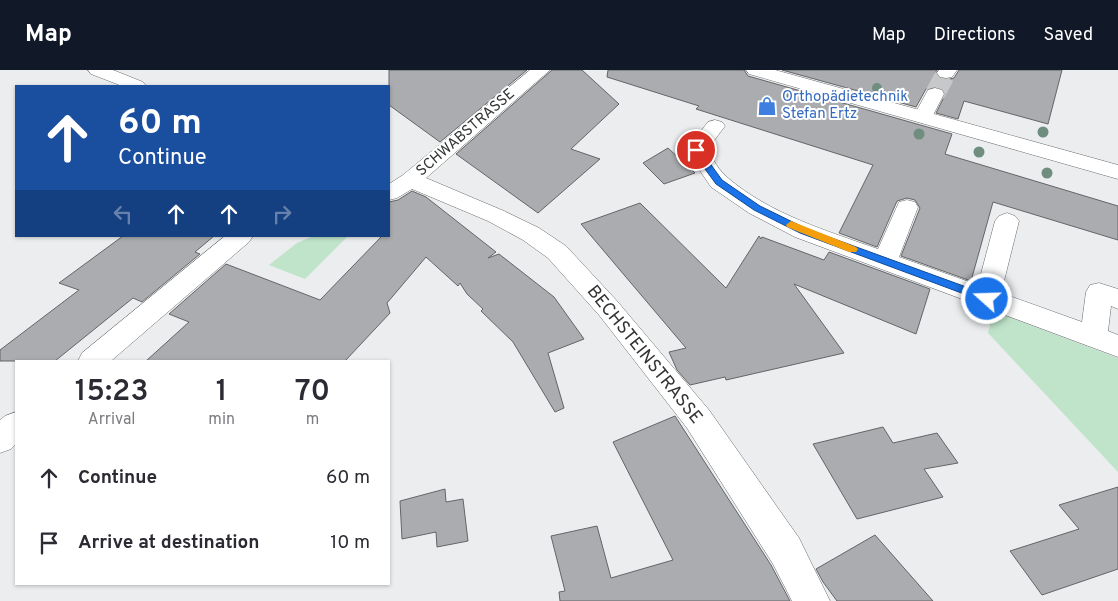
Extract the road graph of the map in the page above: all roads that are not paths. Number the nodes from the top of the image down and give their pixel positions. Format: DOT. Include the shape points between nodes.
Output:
graph roads {
  1 [pos="97,70"];
  2 [pos="541,70"];
  3 [pos="755,70"];
  4 [pos="134,85"];
  5 [pos="927,92"];
  6 [pos="915,115"];
  7 [pos="715,126"];
  8 [pos="1118,172"];
  9 [pos="400,186"];
  10 [pos="908,207"];
  11 [pos="1007,221"];
  12 [pos="240,237"];
  13 [pos="885,261"];
  14 [pos="987,299"];
  15 [pos="1118,299"];
  16 [pos="1106,342"];
  17 [pos="93,360"];
  18 [pos="15,426"];
  19 [pos="0,439"];
  20 [pos="811,601"];
  1 -- 4 [label="street"];
  2 -- 9 [label="street, SCHWABSTRASSE"];
  3 -- 6 [label="street"];
  5 -- 6 [label="street"];
  6 -- 8 [label="street"];
  7 -- 13 [label="street" via="696,150 719,182 757,208 803,231"];
  9 -- 20 [label="street, BECHSTEINSTRASSE" via="496,216 557,252 608,308 698,419 786,551"];
  10 -- 13 [label="street"];
  11 -- 14 [label="street"];
  12 -- 17 [label="street"];
  13 -- 14 [label="street"];
  14 -- 16 [label="street"];
  15 -- 16 [label="street" via="1099,292"];
  18 -- 19 [label="street"];
}
